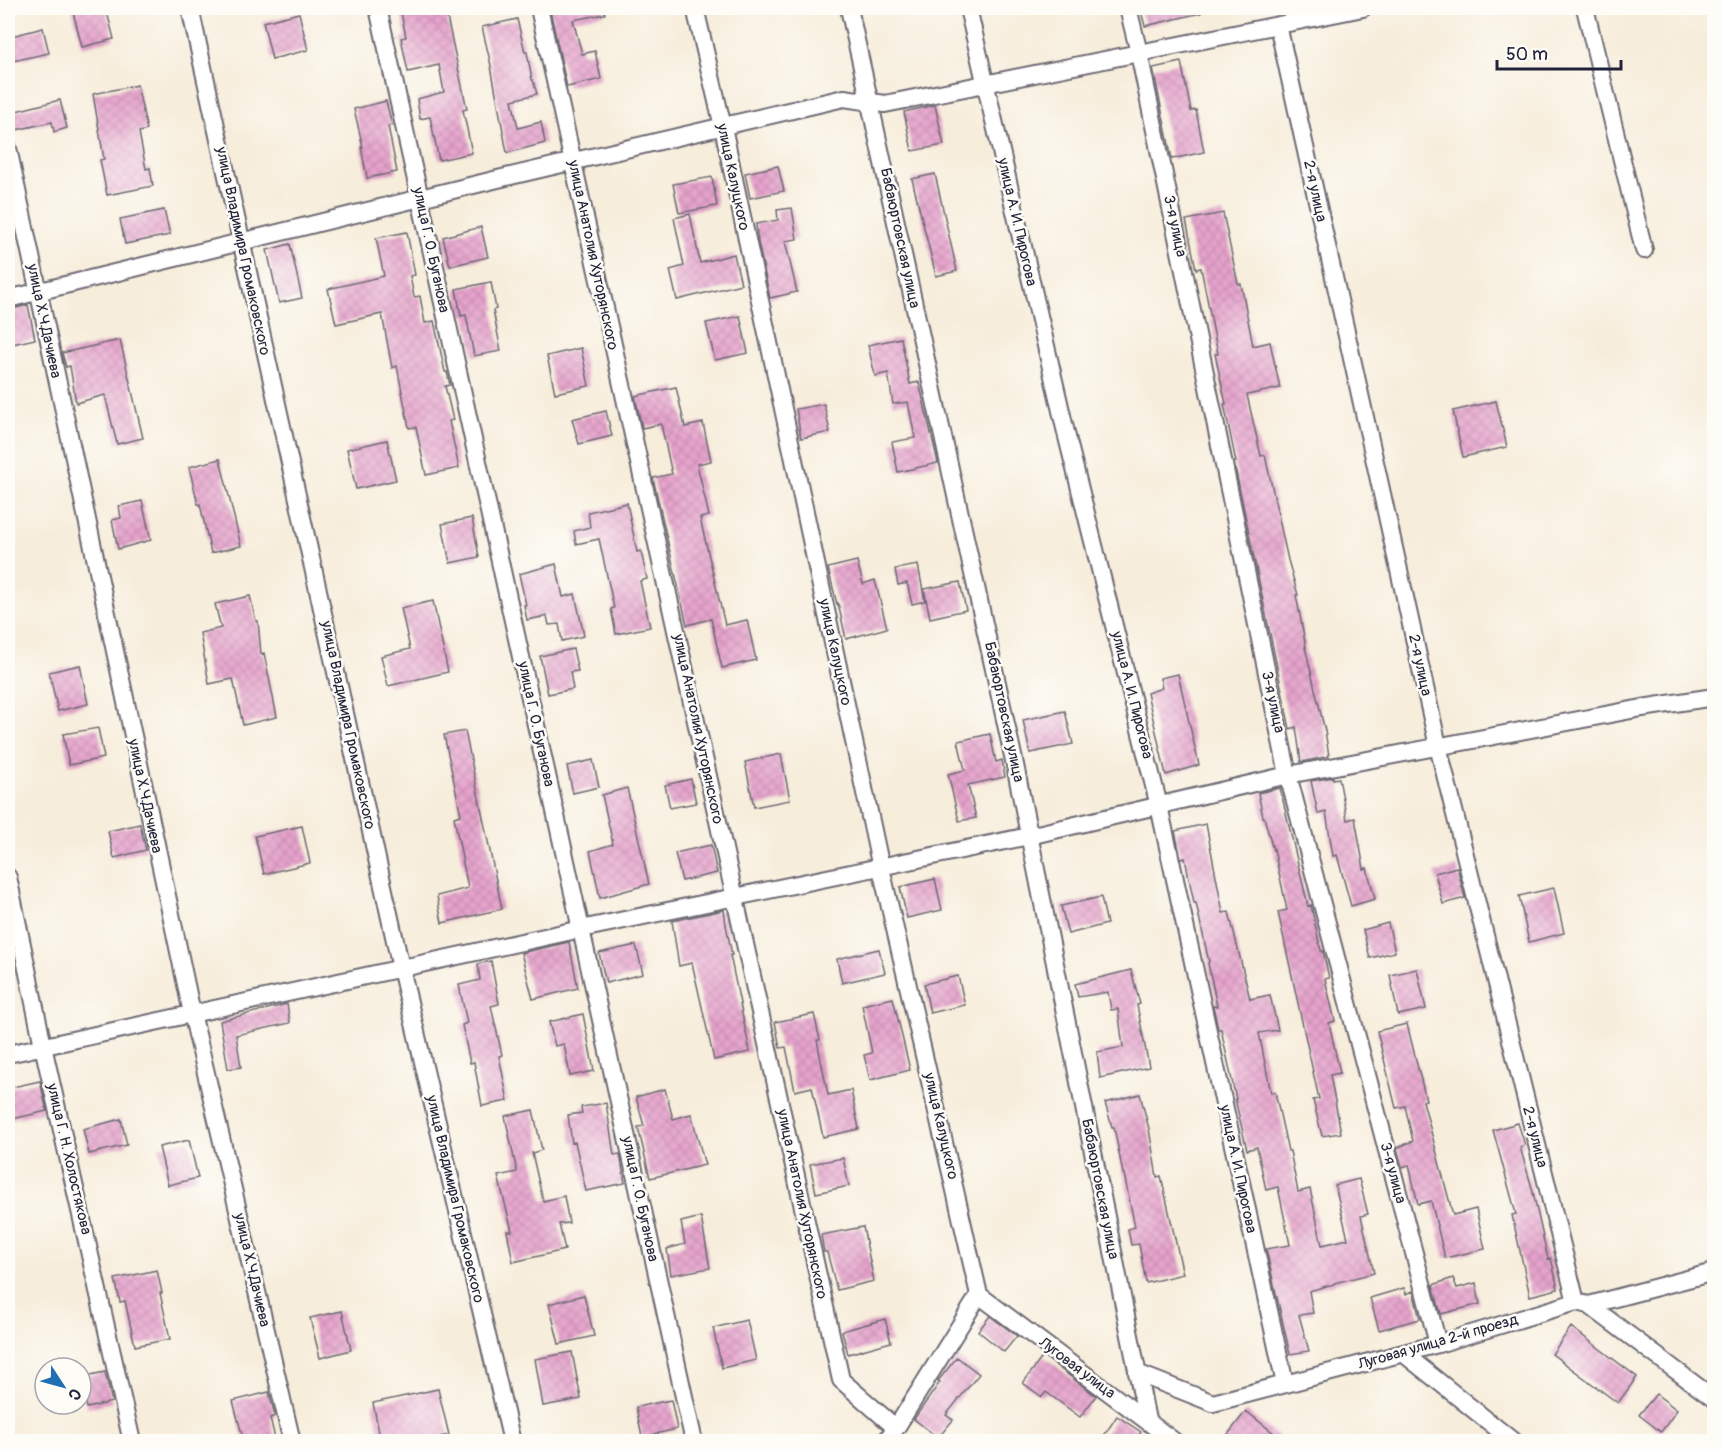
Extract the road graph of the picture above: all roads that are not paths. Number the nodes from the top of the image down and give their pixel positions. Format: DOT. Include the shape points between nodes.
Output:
graph roads {
  1 [pos="190,8"];
  2 [pos="378,8"];
  3 [pos="539,8"];
  4 [pos="695,8"];
  5 [pos="849,8"];
  6 [pos="968,8"];
  7 [pos="1128,8"];
  8 [pos="1363,8"];
  9 [pos="1585,8"];
  10 [pos="1278,25"];
  11 [pos="1138,53"];
  12 [pos="986,84"];
  13 [pos="870,102"];
  14 [pos="723,127"];
  15 [pos="8,148"];
  16 [pos="573,162"];
  17 [pos="420,198"];
  18 [pos="241,242"];
  19 [pos="1644,250"];
  20 [pos="38,291"];
  21 [pos="8,299"];
  22 [pos="1714,697"];
  23 [pos="1438,746"];
  24 [pos="1288,776"];
  25 [pos="1159,806"];
  26 [pos="1029,836"];
  27 [pos="881,868"];
  28 [pos="8,877"];
  29 [pos="735,897"];
  30 [pos="581,929"];
  31 [pos="401,968"];
  32 [pos="192,1013"];
  33 [pos="43,1046"];
  34 [pos="8,1054"];
  35 [pos="1714,1272"];
  36 [pos="979,1295"];
  37 [pos="1582,1304"];
  38 [pos="1438,1344"];
  39 [pos="1403,1353"];
  40 [pos="1137,1373"];
  41 [pos="1285,1384"];
  42 [pos="1714,1399"];
  43 [pos="1147,1420"];
  44 [pos="896,1428"];
  45 [pos="132,1442"];
  46 [pos="292,1442"];
  47 [pos="512,1442"];
  48 [pos="693,1442"];
  49 [pos="885,1442"];
  50 [pos="1175,1442"];
  51 [pos="1514,1442"];
  1 -- 18 [label="street, улица Владимира Громаковского"];
  2 -- 17 [label="street, улица Г. О. Буганова"];
  3 -- 16 [label="street, улица Анатолия Хуторянского"];
  4 -- 14 [label="street, улица Калуцкого"];
  5 -- 13 [label="street, Бабаюртовская улица"];
  6 -- 12 [label="street, улица А. И. Пирогова"];
  7 -- 11 [label="street, 3-я улица"];
  8 -- 10 [label="street"];
  9 -- 19 [label="street"];
  10 -- 11 [label="street"];
  10 -- 23 [label="street, 2-я улица"];
  11 -- 12 [label="street"];
  11 -- 24 [label="street, 3-я улица"];
  12 -- 13 [label="street" via="885,104"];
  12 -- 25 [label="street, улица А. И. Пирогова" via="1067,437"];
  13 -- 14 [label="street" via="844,98"];
  13 -- 26 [label="street, Бабаюртовская улица"];
  14 -- 16 [label="street"];
  14 -- 27 [label="street, улица Калуцкого"];
  15 -- 20 [label="street, улица Х.Ч.Дачиева"];
  16 -- 17 [label="street"];
  16 -- 29 [label="street, улица Анатолия Хуторянского"];
  17 -- 18 [label="street"];
  17 -- 30 [label="street, улица Г. О. Буганова"];
  18 -- 20 [label="street"];
  18 -- 31 [label="street, улица Владимира Громаковского"];
  20 -- 21 [label="street"];
  20 -- 32 [label="street, улица Х.Ч.Дачиева"];
  22 -- 23 [label="street"];
  23 -- 24 [label="street"];
  23 -- 37 [label="street, 2-я улица"];
  24 -- 25 [label="street"];
  24 -- 38 [label="street, 3-я улица"];
  25 -- 26 [label="street"];
  25 -- 41 [label="street, улица А. И. Пирогова"];
  26 -- 27 [label="street"];
  26 -- 40 [label="street, Бабаюртовская улица"];
  27 -- 29 [label="street"];
  27 -- 36 [label="street, улица Калуцкого"];
  28 -- 33 [label="street, улица Г. Н. Холостякова"];
  29 -- 30 [label="street"];
  29 -- 44 [label="street, улица Анатолия Хуторянского" via="841,1380"];
  30 -- 31 [label="street"];
  30 -- 48 [label="street, улица Г. О. Буганова"];
  31 -- 32 [label="street"];
  31 -- 47 [label="street, улица Владимира Громаковского"];
  32 -- 33 [label="street"];
  32 -- 46 [label="street, улица Х.Ч.Дачиева"];
  33 -- 34 [label="street"];
  33 -- 45 [label="street, улица Г. Н. Холостякова"];
  35 -- 37 [label="street, Луговая улица 2-й проезд"];
  36 -- 43 [label="street, Луговая улица"];
  36 -- 44 [label="street"];
  37 -- 38 [label="street, Луговая улица 2-й проезд"];
  37 -- 42 [label="street"];
  38 -- 39 [label="street, Луговая улица 2-й проезд"];
  39 -- 41 [label="street, Луговая улица 2-й проезд"];
  39 -- 51 [label="street"];
  40 -- 41 [label="street, Луговая улица 2-й проезд" via="1213,1403"];
  40 -- 43 [label="street, Бабаюртовская улица"];
  43 -- 50 [label="street, Луговая улица"];
  44 -- 49 [label="street"];
}
